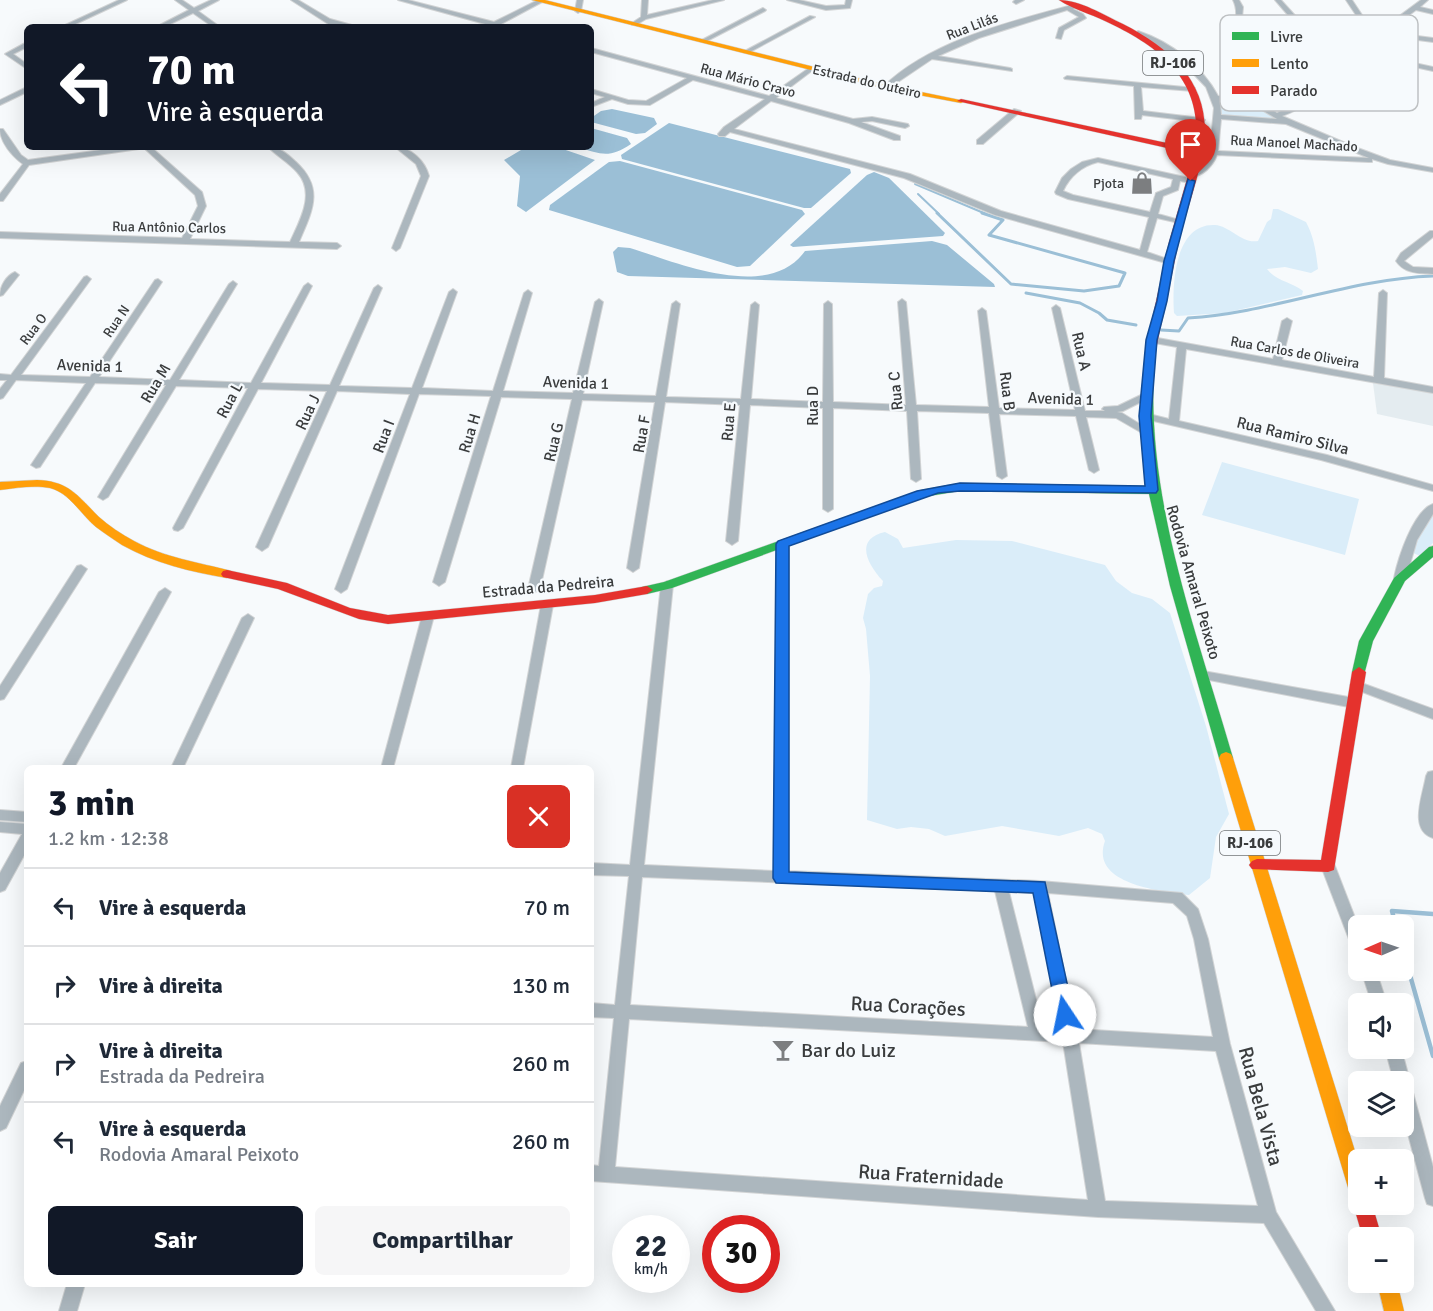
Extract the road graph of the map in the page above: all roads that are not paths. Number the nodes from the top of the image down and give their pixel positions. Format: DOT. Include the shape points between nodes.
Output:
graph roads {
  1 [pos="124,0"];
  2 [pos="178,0"];
  3 [pos="216,0"];
  4 [pos="294,0"];
  5 [pos="401,0"];
  6 [pos="645,0"];
  7 [pos="721,0"];
  8 [pos="790,0"];
  9 [pos="849,0"];
  10 [pos="1236,0"];
  11 [pos="1278,0"];
  12 [pos="1349,0"];
  13 [pos="1425,0"];
  14 [pos="538,1"];
  15 [pos="579,5"];
  16 [pos="1068,5"];
  17 [pos="1416,8"];
  18 [pos="763,10"];
  19 [pos="193,11"];
  20 [pos="1433,12"];
  21 [pos="65,15"];
  22 [pos="1239,15"];
  23 [pos="1292,15"];
  24 [pos="1359,15"];
  25 [pos="1406,15"];
  26 [pos="812,17"];
  27 [pos="81,19"];
  28 [pos="327,21"];
  29 [pos="639,21"];
  30 [pos="70,24"];
  31 [pos="165,24"];
  32 [pos="212,24"];
  33 [pos="332,24"];
  34 [pos="342,24"];
  35 [pos="485,24"];
  36 [pos="496,24"];
  37 [pos="1125,29"];
  38 [pos="1059,38"];
  39 [pos="1418,38"];
  40 [pos="1433,40"];
  41 [pos="703,41"];
  42 [pos="24,46"];
  43 [pos="594,51"];
  44 [pos="746,52"];
  45 [pos="3,56"];
  46 [pos="930,57"];
  47 [pos="24,66"];
  48 [pos="1418,66"];
  49 [pos="811,69"];
  50 [pos="1433,69"];
  51 [pos="1010,70"];
  52 [pos="692,78"];
  53 [pos="1067,78"];
  54 [pos="1137,84"];
  55 [pos="886,87"];
  56 [pos="1193,89"];
  57 [pos="24,91"];
  58 [pos="594,92"];
  59 [pos="612,97"];
  60 [pos="769,98"];
  61 [pos="1215,98"];
  62 [pos="1220,99"];
  63 [pos="0,103"];
  64 [pos="594,104"];
  65 [pos="1017,111"];
  66 [pos="1268,111"];
  67 [pos="1288,111"];
  68 [pos="1276,116"];
  69 [pos="1218,117"];
  70 [pos="1201,120"];
  71 [pos="852,121"];
  72 [pos="1287,122"];
  73 [pos="905,126"];
  74 [pos="0,131"];
  75 [pos="897,138"];
  76 [pos="980,142"];
  77 [pos="1352,149"];
  78 [pos="118,150"];
  79 [pos="150,150"];
  80 [pos="275,150"];
  81 [pos="403,150"];
  82 [pos="1199,152"];
  83 [pos="1215,153"];
  84 [pos="1342,157"];
  85 [pos="1388,162"];
  86 [pos="27,163"];
  87 [pos="1433,170"];
  88 [pos="1177,178"];
  89 [pos="1192,178"];
  90 [pos="0,199"];
  91 [pos="1152,216"];
  92 [pos="1179,221"];
  93 [pos="1433,233"];
  94 [pos="0,236"];
  95 [pos="184,242"];
  96 [pos="294,243"];
  97 [pos="337,246"];
  98 [pos="396,248"];
  99 [pos="1143,253"];
  100 [pos="1169,261"];
  101 [pos="1433,271"];
  102 [pos="15,275"];
  103 [pos="87,279"];
  104 [pos="158,282"];
  105 [pos="233,284"];
  106 [pos="308,286"];
  107 [pos="378,288"];
  108 [pos="453,292"];
  109 [pos="0,293"];
  110 [pos="528,293"];
  111 [pos="1383,293"];
  112 [pos="599,302"];
  113 [pos="902,302"];
  114 [pos="676,304"];
  115 [pos="828,304"];
  116 [pos="755,305"];
  117 [pos="1056,308"];
  118 [pos="982,311"];
  119 [pos="1287,321"];
  120 [pos="1154,332"];
  121 [pos="1182,345"];
  122 [pos="1277,362"];
  123 [pos="0,370"];
  124 [pos="16,374"];
  125 [pos="0,377"];
  126 [pos="95,377"];
  127 [pos="174,380"];
  128 [pos="1379,381"];
  129 [pos="255,383"];
  130 [pos="335,386"];
  131 [pos="417,388"];
  132 [pos="1433,390"];
  133 [pos="498,391"];
  134 [pos="579,394"];
  135 [pos="0,396"];
  136 [pos="1146,396"];
  137 [pos="662,397"];
  138 [pos="745,400"];
  139 [pos="827,403"];
  140 [pos="911,405"];
  141 [pos="995,408"];
  142 [pos="1080,411"];
  143 [pos="1145,416"];
  144 [pos="1174,421"];
  145 [pos="1146,431"];
  146 [pos="36,465"];
  147 [pos="1094,470"];
  148 [pos="1002,476"];
  149 [pos="916,479"];
  150 [pos="0,486"];
  151 [pos="1433,488"];
  152 [pos="1152,490"];
  153 [pos="103,497"];
  154 [pos="1433,507"];
  155 [pos="828,509"];
  156 [pos="178,528"];
  157 [pos="732,541"];
  158 [pos="783,544"];
  159 [pos="262,547"];
  160 [pos="1405,551"];
  161 [pos="1429,554"];
  162 [pos="633,568"];
  163 [pos="81,569"];
  164 [pos="1400,578"];
  165 [pos="439,582"];
  166 [pos="667,585"];
  167 [pos="341,589"];
  168 [pos="534,589"];
  169 [pos="165,592"];
  170 [pos="547,605"];
  171 [pos="428,615"];
  172 [pos="248,618"];
  173 [pos="1203,675"];
  174 [pos="1356,685"];
  175 [pos="0,696"];
  176 [pos="1354,703"];
  177 [pos="1433,714"];
  178 [pos="68,765"];
  179 [pos="178,765"];
  180 [pos="388,765"];
  181 [pos="518,765"];
  182 [pos="1433,776"];
  183 [pos="0,815"];
  184 [pos="24,817"];
  185 [pos="0,827"];
  186 [pos="24,829"];
  187 [pos="1433,833"];
  188 [pos="24,842"];
  189 [pos="1257,865"];
  190 [pos="1328,866"];
  191 [pos="594,869"];
  192 [pos="636,872"];
  193 [pos="781,878"];
  194 [pos="0,886"];
  195 [pos="1001,886"];
  196 [pos="1040,887"];
  197 [pos="1348,918"];
  198 [pos="594,1010"];
  199 [pos="623,1011"];
  200 [pos="1037,1034"];
  201 [pos="1070,1036"];
  202 [pos="1222,1044"];
  203 [pos="24,1074"];
  204 [pos="0,1123"];
  205 [pos="1414,1127"];
  206 [pos="1348,1159"];
  207 [pos="599,1174"];
  208 [pos="1433,1198"];
  209 [pos="1098,1209"];
  210 [pos="1269,1215"];
  211 [pos="75,1287"];
  212 [pos="1390,1293"];
  213 [pos="68,1311"];
  214 [pos="1326,1311"];
  215 [pos="1394,1311"];
  1 -- 27 [label="street"];
  2 -- 19 [label="street"];
  3 -- 19 [label="street"];
  4 -- 28 [label="street"];
  5 -- 35 [label="street"];
  6 -- 29 [label="street"];
  7 -- 29 [label="street"];
  8 -- 9 [label="street" via="832,8 848,6"];
  10 -- 22 [label="street"];
  11 -- 23 [label="street"];
  12 -- 24 [label="street"];
  13 -- 17 [label="street"];
  14 -- 15 [label="main road, Estrada do Outeiro"];
  14 -- 36 [label="street"];
  15 -- 29 [label="main road, Estrada do Outeiro"];
  16 -- 37 [label="main road, Rodovia Amaral Peixoto / RJ-106"];
  16 -- 38 [label="street" via="1083,18 1061,29"];
  16 -- 46 [label="street, Rua Lilás" via="980,34"];
  17 -- 20 [label="street"];
  17 -- 25 [label="street"];
  18 -- 41 [label="street"];
  19 -- 31 [label="street"];
  19 -- 32 [label="street"];
  21 -- 27 [label="street"];
  26 -- 44 [label="street"];
  27 -- 30 [label="street"];
  28 -- 33 [label="street"];
  28 -- 34 [label="street"];
  29 -- 41 [label="main road, Estrada do Outeiro"];
  37 -- 56 [label="main road, Rodovia Amaral Peixoto / RJ-106" via="1162,53"];
  37 -- 61 [label="street" via="1153,41 1190,66"];
  39 -- 40 [label="street"];
  41 -- 44 [label="main road, Estrada do Outeiro"];
  42 -- 45 [label="street"];
  43 -- 52 [label="street, Rua Mário Cravo"];
  44 -- 49 [label="main road, Estrada do Outeiro"];
  45 -- 47 [label="street"];
  46 -- 51 [label="street"];
  46 -- 55 [label="street, Rua Lilás"];
  48 -- 50 [label="street"];
  49 -- 55 [label="main road, Estrada do Outeiro"];
  49 -- 60 [label="street"];
  52 -- 59 [label="street" via="646,103"];
  52 -- 60 [label="street, Rua Mário Cravo"];
  53 -- 54 [label="street"];
  54 -- 56 [label="street"];
  54 -- 70 [label="street" via="1139,115"];
  55 -- 65 [label="main road, Estrada do Outeiro"];
  56 -- 70 [label="main road, Rodovia Amaral Peixoto / RJ-106"];
  57 -- 63 [label="street"];
  58 -- 59 [label="street"];
  59 -- 64 [label="street"];
  60 -- 71 [label="street, Rua Mário Cravo"];
  60 -- 99 [label="street" via="724,132 907,176 998,213"];
  61 -- 62 [label="street"];
  61 -- 69 [label="street"];
  65 -- 76 [label="street"];
  65 -- 82 [label="main road, Estrada do Outeiro"];
  66 -- 68 [label="street"];
  67 -- 68 [label="street"];
  68 -- 72 [label="street"];
  69 -- 72 [label="street"];
  69 -- 83 [label="street"];
  70 -- 82 [label="main road, Rodovia Amaral Peixoto / RJ-106"];
  71 -- 73 [label="street" via="872,119"];
  71 -- 75 [label="street, Rua Mário Cravo"];
  72 -- 77 [label="street"];
  74 -- 86 [label="street" via="18,157"];
  77 -- 84 [label="street"];
  77 -- 85 [label="street"];
  78 -- 86 [label="street"];
  79 -- 95 [label="street" via="202,200"];
  80 -- 96 [label="street" via="308,178 311,186 308,210"];
  81 -- 98 [label="street" via="418,161 425,176"];
  82 -- 83 [label="street, Rua Manoel Machado"];
  82 -- 89 [label="main road, Rodovia Amaral Peixoto / RJ-106"];
  83 -- 84 [label="street, Rua Manoel Machado"];
  83 -- 89 [label="street"];
  84 -- 85 [label="street, Rua Manoel Machado"];
  85 -- 87 [label="street"];
  86 -- 90 [label="street"];
  88 -- 89 [label="street"];
  88 -- 91 [label="street" via="1175,188 1159,195"];
  88 -- 91 [label="street" via="1098,160 1085,162 1060,188 1059,192 1071,197"];
  89 -- 92 [label="main road, Rodovia Amaral Peixoto / RJ-106"];
  91 -- 92 [label="street"];
  91 -- 99 [label="street"];
  92 -- 100 [label="main road, Rodovia Amaral Peixoto / RJ-106"];
  93 -- 101 [label="street" via="1404,255 1401,264"];
  94 -- 95 [label="street, Rua Antônio Carlos"];
  95 -- 96 [label="street, Rua Antônio Carlos"];
  96 -- 97 [label="street, Rua Antônio Carlos"];
  99 -- 100 [label="street"];
  100 -- 120 [label="main road, Rodovia Amaral Peixoto / RJ-106"];
  102 -- 109 [label="street"];
  103 -- 124 [label="street, Rua O"];
  104 -- 126 [label="street, Rua N"];
  105 -- 127 [label="street, Rua M"];
  106 -- 129 [label="street, Rua L"];
  107 -- 130 [label="street, Rua J"];
  108 -- 131 [label="street, Rua I"];
  110 -- 133 [label="street, Rua H"];
  111 -- 128 [label="street"];
  112 -- 134 [label="street, Rua G"];
  113 -- 140 [label="street, Rua C"];
  114 -- 137 [label="street, Rua F"];
  115 -- 139 [label="street, Rua D"];
  116 -- 138 [label="street, Rua E"];
  117 -- 142 [label="street, Rua A"];
  118 -- 141 [label="street, Rua B"];
  119 -- 122 [label="street"];
  120 -- 121 [label="street, Rua Carlos de Oliveira"];
  120 -- 136 [label="main road, Rodovia Amaral Peixoto / RJ-106"];
  121 -- 122 [label="street, Rua Carlos de Oliveira"];
  121 -- 144 [label="street"];
  122 -- 128 [label="street, Rua Carlos de Oliveira"];
  123 -- 124 [label="street, Avenida 1"];
  124 -- 125 [label="street, Avenida 1"];
  124 -- 126 [label="street, Avenida 1"];
  124 -- 135 [label="street, Rua O"];
  126 -- 127 [label="street, Avenida 1"];
  126 -- 146 [label="street, Rua N"];
  127 -- 129 [label="street, Avenida 1"];
  127 -- 153 [label="street, Rua M"];
  128 -- 132 [label="street, Rua Carlos de Oliveira"];
  129 -- 130 [label="street, Avenida 1"];
  129 -- 156 [label="street, Rua L"];
  130 -- 131 [label="street, Avenida 1"];
  130 -- 159 [label="street, Rua J"];
  131 -- 133 [label="street, Avenida 1"];
  131 -- 167 [label="street, Rua I"];
  133 -- 134 [label="street, Avenida 1"];
  133 -- 165 [label="street, Rua H"];
  134 -- 137 [label="street, Avenida 1"];
  134 -- 168 [label="street, Rua G"];
  136 -- 142 [label="street, Avenida 1" via="1120,409"];
  136 -- 143 [label="main road, Rodovia Amaral Peixoto / RJ-106"];
  137 -- 138 [label="street, Avenida 1"];
  137 -- 162 [label="street, Rua F"];
  138 -- 139 [label="street, Avenida 1"];
  138 -- 157 [label="street, Rua E"];
  139 -- 140 [label="street, Avenida 1"];
  139 -- 155 [label="street, Rua D"];
  140 -- 141 [label="street, Avenida 1"];
  140 -- 149 [label="street, Rua C"];
  141 -- 142 [label="street, Avenida 1"];
  141 -- 148 [label="street, Rua B"];
  142 -- 145 [label="street, Avenida 1" via="1118,416"];
  142 -- 147 [label="street, Rua A"];
  143 -- 144 [label="street, Rua Ramiro Silva"];
  143 -- 145 [label="main road, Rodovia Amaral Peixoto / RJ-106"];
  144 -- 151 [label="street, Rua Ramiro Silva"];
  145 -- 152 [label="main road, Rodovia Amaral Peixoto / RJ-106"];
  150 -- 171 [label="main road, Estrada da Pedreira" via="39,484 61,488 109,532 168,561 276,584 349,615 391,620"];
  152 -- 158 [label="main road, Estrada da Pedreira" via="938,490"];
  152 -- 173 [label="main road, Rodovia Amaral Peixoto / RJ-106"];
  154 -- 160 [label="street"];
  158 -- 166 [label="main road, Estrada da Pedreira"];
  158 -- 193 [label="street"];
  160 -- 161 [label="street" via="1415,559"];
  160 -- 164 [label="street"];
  161 -- 164 [label="main road"];
  163 -- 175 [label="street"];
  164 -- 174 [label="main road" via="1366,641"];
  166 -- 170 [label="main road, Estrada da Pedreira" via="629,595"];
  166 -- 192 [label="street"];
  169 -- 178 [label="street"];
  170 -- 171 [label="main road, Estrada da Pedreira"];
  170 -- 181 [label="street"];
  171 -- 180 [label="street"];
  172 -- 179 [label="street"];
  173 -- 176 [label="street"];
  173 -- 189 [label="main road, Rodovia Amaral Peixoto / RJ-106"];
  174 -- 176 [label="main road"];
  174 -- 177 [label="street"];
  176 -- 190 [label="main road"];
  182 -- 187 [label="street" via="1425,820"];
  183 -- 184 [label="street"];
  185 -- 186 [label="street"];
  188 -- 194 [label="street"];
  189 -- 190 [label="main road"];
  189 -- 206 [label="main road, Rodovia Amaral Peixoto / RJ-106"];
  190 -- 197 [label="street"];
  191 -- 192 [label="street"];
  192 -- 193 [label="street"];
  192 -- 199 [label="street"];
  193 -- 195 [label="street"];
  195 -- 196 [label="street"];
  195 -- 200 [label="street"];
  196 -- 201 [label="street"];
  196 -- 202 [label="street, Rua Bela Vista" via="1170,895 1183,901 1193,913 1201,939"];
  198 -- 199 [label="street, Rua Corações"];
  199 -- 200 [label="street, Rua Corações"];
  199 -- 207 [label="street"];
  200 -- 201 [label="street, Rua Corações"];
  201 -- 202 [label="street, Rua Corações"];
  201 -- 209 [label="street"];
  202 -- 210 [label="street, Rua Bela Vista"];
  203 -- 204 [label="street"];
  205 -- 208 [label="street"];
  207 -- 209 [label="street, Rua Fraternidade"];
  209 -- 210 [label="street, Rua Fraternidade"];
  210 -- 214 [label="street, Rua Bela Vista"];
  211 -- 213 [label="street"];
  212 -- 215 [label="main road"];
}
